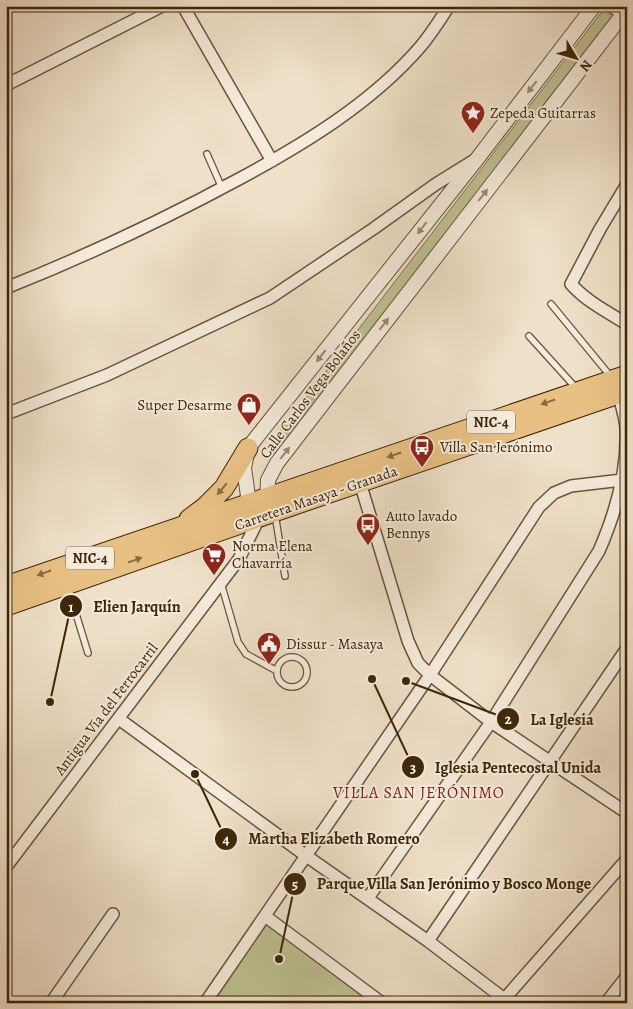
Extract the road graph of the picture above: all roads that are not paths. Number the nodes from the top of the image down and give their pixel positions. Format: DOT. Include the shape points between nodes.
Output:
graph roads {
  1 [pos="162,6"];
  2 [pos="184,6"];
  3 [pos="449,6"];
  4 [pos="594,6"];
  5 [pos="610,6"];
  6 [pos="625,13"];
  7 [pos="6,85"];
  8 [pos="207,154"];
  9 [pos="477,159"];
  10 [pos="272,161"];
  11 [pos="627,184"];
  12 [pos="222,188"];
  13 [pos="6,288"];
  14 [pos="551,304"];
  15 [pos="627,324"];
  16 [pos="529,336"];
  17 [pos="622,385"];
  18 [pos="579,392"];
  19 [pos="6,414"];
  20 [pos="248,448"];
  21 [pos="358,475"];
  22 [pos="622,480"];
  23 [pos="263,507"];
  24 [pos="174,530"];
  25 [pos="286,576"];
  26 [pos="221,583"];
  27 [pos="66,584"];
  28 [pos="6,586"];
  29 [pos="6,606"];
  30 [pos="627,648"];
  31 [pos="88,653"];
  32 [pos="277,671"];
  33 [pos="430,675"];
  34 [pos="119,718"];
  35 [pos="491,722"];
  36 [pos="549,761"];
  37 [pos="627,812"];
  38 [pos="305,855"];
  39 [pos="627,859"];
  40 [pos="6,867"];
  41 [pos="368,898"];
  42 [pos="113,914"];
  43 [pos="265,916"];
  44 [pos="428,941"];
  45 [pos="627,976"];
  46 [pos="51,1003"];
  47 [pos="205,1003"];
  48 [pos="382,1003"];
  49 [pos="606,1003"];
  1 -- 7 [label="street"];
  2 -- 10 [label="street"];
  3 -- 10 [label="street" via="421,46 382,85 323,130"];
  4 -- 9 [label="street, Calle Carlos Vega Bolaños, one-way"];
  5 -- 6 [label="street"];
  23 -- 6 [label="street, Calle Carlos Vega Bolaños, one-way" via="268,480 277,463"];
  8 -- 12 [label="lane"];
  9 -- 19 [label="street" via="270,298 107,375"];
  9 -- 20 [label="street, Calle Carlos Vega Bolaños, one-way"];
  10 -- 12 [label="street"];
  11 -- 15 [label="street" via="571,284"];
  12 -- 13 [label="street" via="86,255"];
  14 -- 17 [label="lane"];
  16 -- 18 [label="lane"];
  17 -- 18 [label="highway, Carretera Masaya - Granada / NIC-4"];
  17 -- 21 [label="highway, Carretera Masaya - Granada / NIC-4"];
  17 -- 22 [label="street" via="626,426"];
  18 -- 21 [label="highway, Carretera Masaya - Granada / NIC-4, one-way"];
  20 -- 23 [label="street, Calle Carlos Vega Bolaños" via="244,468"];
  20 -- 24 [label="highway, one-way" via="224,488"];
  21 -- 23 [label="highway, Carretera Masaya - Granada / NIC-4"];
  21 -- 33 [label="street" via="408,642 418,662"];
  22 -- 33 [label="street" via="571,486 554,493 539,507"];
  22 -- 35 [label="street" via="599,550"];
  23 -- 24 [label="highway, Carretera Masaya - Granada / NIC-4"];
  23 -- 25 [label="lane"];
  23 -- 26 [label="street, Antigua Vía del Ferrocarril" via="239,559"];
  27 -- 23 [label="highway, Carretera Masaya - Granada / NIC-4, one-way"];
  24 -- 28 [label="highway, Carretera Masaya - Granada / NIC-4, one-way"];
  26 -- 32 [label="lane" via="238,642 246,654"];
  26 -- 34 [label="street, Antigua Vía del Ferrocarril"];
  27 -- 29 [label="highway, Carretera Masaya - Granada / NIC-4"];
  27 -- 31 [label="lane"];
  30 -- 36 [label="street"];
  32 -- 32 [label="lane" via="279,680 285,686 293,687 301,684 307,669 303,661 295,657 280,663"];
  33 -- 35 [label="street"];
  33 -- 38 [label="street"];
  34 -- 38 [label="street"];
  34 -- 40 [label="street, Antigua Vía del Ferrocarril"];
  35 -- 36 [label="street"];
  35 -- 41 [label="street"];
  36 -- 37 [label="street"];
  36 -- 44 [label="street"];
  38 -- 41 [label="street"];
  38 -- 43 [label="street"];
  39 -- 44 [label="street" via="503,998"];
  41 -- 44 [label="street"];
  42 -- 46 [label="street"];
  43 -- 47 [label="street"];
  43 -- 48 [label="street"];
  45 -- 49 [label="street"];
}
